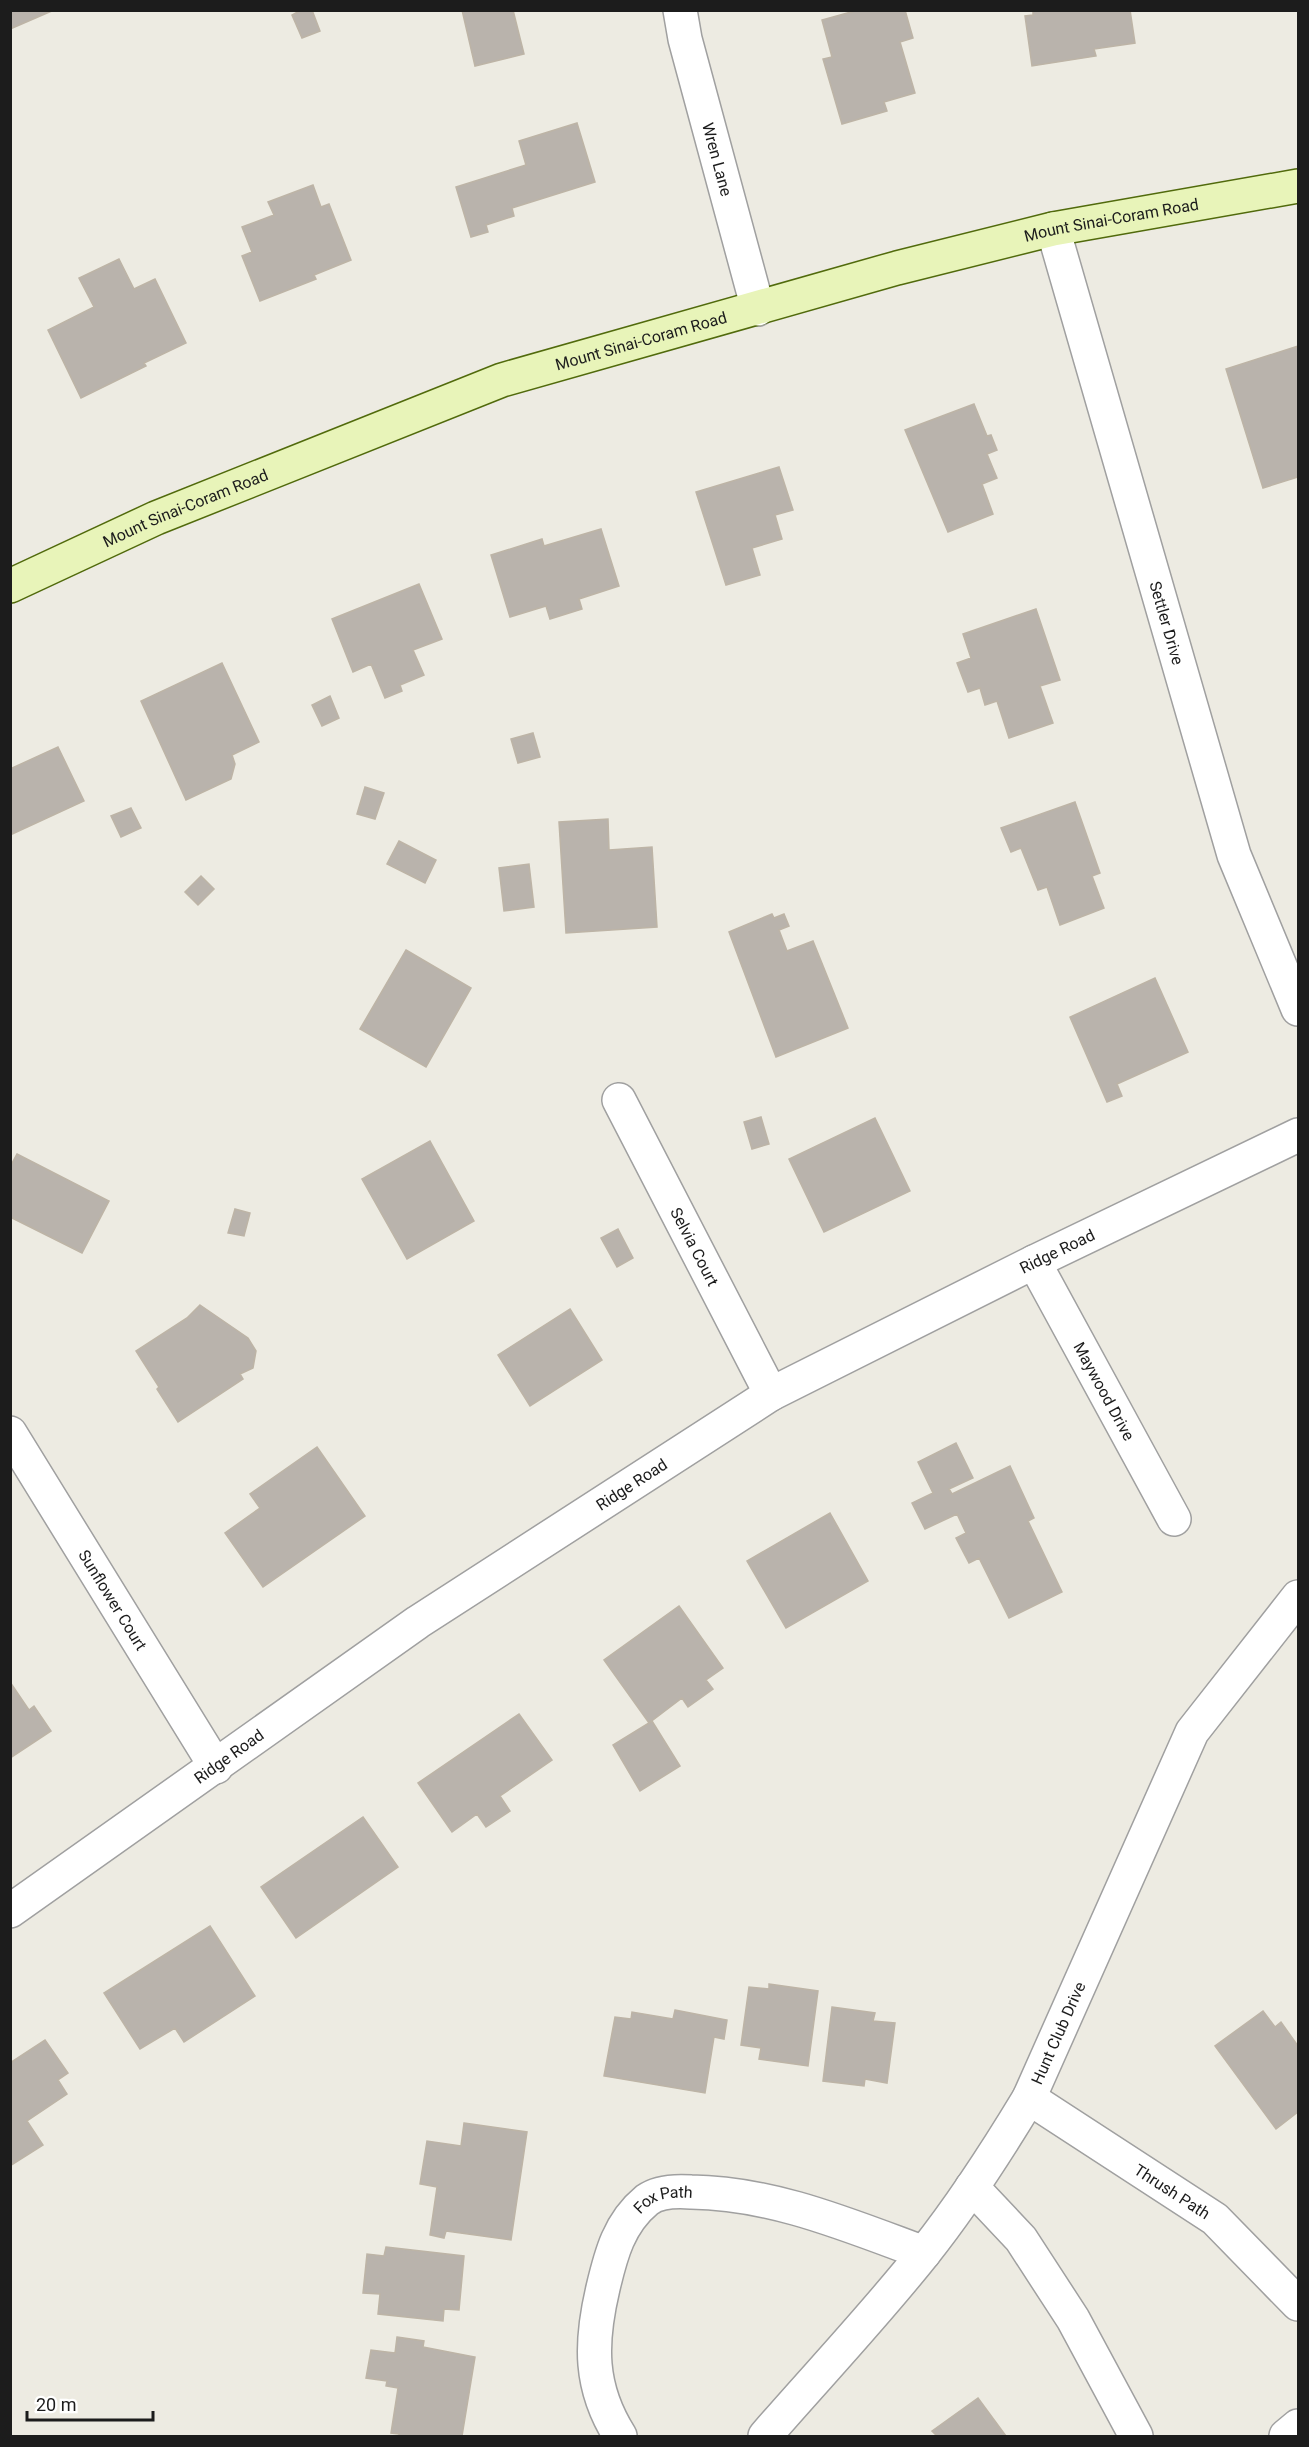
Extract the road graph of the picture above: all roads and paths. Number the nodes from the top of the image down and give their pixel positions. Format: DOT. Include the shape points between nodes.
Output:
graph roads {
  1 [pos="680,10"];
  2 [pos="1299,186"];
  3 [pos="1053,228"];
  4 [pos="758,309"];
  5 [pos="10,586"];
  6 [pos="1299,1009"];
  7 [pos="619,1100"];
  8 [pos="1299,1135"];
  9 [pos="1034,1263"];
  10 [pos="771,1394"];
  11 [pos="10,1433"];
  12 [pos="1174,1519"];
  13 [pos="1299,1597"];
  14 [pos="216,1767"];
  15 [pos="10,1911"];
  16 [pos="1029,2098"];
  17 [pos="972,2187"];
  18 [pos="924,2253"];
  19 [pos="1299,2304"];
  20 [pos="1299,2426"];
  21 [pos="620,2436"];
  22 [pos="765,2436"];
  23 [pos="1136,2436"];
  24 [pos="1286,2436"];
  1 -- 4 [label="street, Wren Lane"];
  2 -- 3 [label="main road, Mount Sinai-Coram Road"];
  3 -- 4 [label="main road, Mount Sinai-Coram Road"];
  3 -- 6 [label="street, Settler Drive" via="1234,855"];
  4 -- 5 [label="main road, Mount Sinai-Coram Road" via="502,380 156,518"];
  7 -- 10 [label="street, Selvia Court"];
  8 -- 9 [label="street, Ridge Road"];
  9 -- 10 [label="street, Ridge Road"];
  9 -- 12 [label="street, Maywood Drive"];
  10 -- 14 [label="street, Ridge Road" via="418,1622"];
  11 -- 14 [label="street, Sunflower Court"];
  13 -- 16 [label="street, Hunt Club Drive" via="1192,1732"];
  14 -- 15 [label="street, Ridge Road"];
  16 -- 17 [label="street, Hunt Club Drive"];
  16 -- 19 [label="street, Thrush Path" via="1215,2219"];
  17 -- 18 [label="street, Hunt Club Drive"];
  17 -- 23 [label="street" via="1021,2239 1073,2319"];
  18 -- 21 [label="street, Fox Path" via="830,2218 763,2199 678,2191 649,2199 625,2223 612,2252 595,2331 594,2371 602,2403"];
  18 -- 22 [label="street, Hunt Club Drive"];
  20 -- 24 [label="street"];
}
